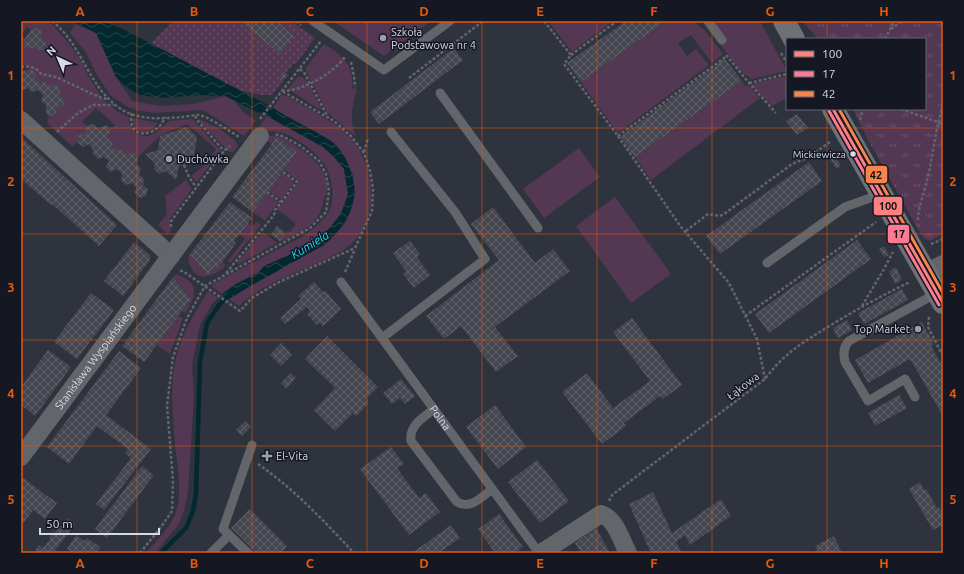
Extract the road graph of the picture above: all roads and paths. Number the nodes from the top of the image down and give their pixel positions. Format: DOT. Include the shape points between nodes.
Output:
graph roads {
  1 [pos="52,21"];
  2 [pos="313,21"];
  3 [pos="450,21"];
  4 [pos="483,21"];
  5 [pos="544,21"];
  6 [pos="618,21"];
  7 [pos="708,21"];
  8 [pos="784,21"];
  9 [pos="894,21"];
  10 [pos="902,21"];
  11 [pos="889,30"];
  12 [pos="793,38"];
  13 [pos="885,38"];
  14 [pos="322,39"];
  15 [pos="722,45"];
  16 [pos="572,55"];
  17 [pos="727,56"];
  18 [pos="344,58"];
  19 [pos="21,67"];
  20 [pos="300,69"];
  21 [pos="786,74"];
  22 [pos="409,78"];
  23 [pos="310,83"];
  24 [pos="749,83"];
  25 [pos="281,92"];
  26 [pos="440,93"];
  27 [pos="108,100"];
  28 [pos="115,105"];
  29 [pos="943,106"];
  30 [pos="835,110"];
  31 [pos="904,110"];
  32 [pos="132,113"];
  33 [pos="776,113"];
  34 [pos="195,116"];
  35 [pos="165,117"];
  36 [pos="328,118"];
  37 [pos="21,120"];
  38 [pos="938,122"];
  39 [pos="943,124"];
  40 [pos="391,132"];
  41 [pos="254,133"];
  42 [pos="54,134"];
  43 [pos="618,136"];
  44 [pos="368,138"];
  45 [pos="830,141"];
  46 [pos="364,152"];
  47 [pos="184,165"];
  48 [pos="283,172"];
  49 [pos="196,188"];
  50 [pos="268,192"];
  51 [pos="881,194"];
  52 [pos="281,202"];
  53 [pos="876,222"];
  54 [pos="538,228"];
  55 [pos="917,228"];
  56 [pos="171,229"];
  57 [pos="686,231"];
  58 [pos="943,239"];
  59 [pos="931,244"];
  60 [pos="355,248"];
  61 [pos="893,252"];
  62 [pos="171,256"];
  63 [pos="767,263"];
  64 [pos="926,273"];
  65 [pos="225,275"];
  66 [pos="341,282"];
  67 [pos="209,289"];
  68 [pos="934,300"];
  69 [pos="862,306"];
  70 [pos="745,316"];
  71 [pos="382,338"];
  72 [pos="943,356"];
  73 [pos="765,379"];
  74 [pos="915,397"];
  75 [pos="434,409"];
  76 [pos="252,445"];
  77 [pos="21,457"];
  78 [pos="248,457"];
  79 [pos="492,489"];
  80 [pos="601,514"];
  81 [pos="229,535"];
  82 [pos="140,553"];
  83 [pos="211,553"];
  84 [pos="248,553"];
  85 [pos="354,553"];
  86 [pos="540,553"];
  87 [pos="628,553"];
  1 -- 27 [label="path" via="68,36"];
  2 -- 3 [label="lane" via="384,70"];
  4 -- 22 [label="path"];
  5 -- 16 [label="path"];
  6 -- 16 [label="path"];
  7 -- 15 [label="lane"];
  8 -- 12 [label="street"];
  9 -- 11 [label="path"];
  10 -- 11 [label="path"];
  11 -- 13 [label="path"];
  14 -- 20 [label="path"];
  15 -- 17 [label="path"];
  16 -- 43 [label="path" via="564,64"];
  17 -- 24 [label="path"];
  17 -- 43 [label="path"];
  18 -- 23 [label="path" via="327,74"];
  19 -- 27 [label="path" via="32,67 41,74 56,77"];
  20 -- 23 [label="path"];
  20 -- 25 [label="path"];
  21 -- 24 [label="path"];
  23 -- 25 [label="path" via="292,91"];
  23 -- 36 [label="path"];
  24 -- 33 [label="path"];
  25 -- 36 [label="path"];
  25 -- 41 [label="path"];
  26 -- 54 [label="lane"];
  27 -- 28 [label="path"];
  28 -- 32 [label="path"];
  28 -- 42 [label="path" via="93,105 78,113"];
  29 -- 38 [label="path"];
  30 -- 51 [label="street"];
  31 -- 38 [label="path"];
  32 -- 35 [label="path" via="144,117"];
  32 -- 35 [label="path" via="132,126 141,134 156,129"];
  34 -- 35 [label="path"];
  34 -- 41 [label="path" via="200,115"];
  34 -- 49 [label="path" via="225,150"];
  36 -- 46 [label="path" via="350,136"];
  37 -- 62 [label="street"];
  38 -- 39 [label="path"];
  38 -- 55 [label="path" via="925,188 919,205"];
  40 -- 71 [label="lane" via="455,212 485,259"];
  41 -- 62 [label="street, Stanisława Wyspiańskiego"];
  41 -- 65 [label="path" via="280,135 301,146 319,161 326,174 329,191 326,212 310,228"];
  43 -- 57 [label="path"];
  44 -- 46 [label="path"];
  45 -- 57 [label="path" via="807,158 792,164 724,214 708,214"];
  46 -- 60 [label="path" via="373,189 372,211"];
  47 -- 49 [label="path"];
  48 -- 52 [label="path" via="297,182"];
  49 -- 56 [label="path" via="171,221"];
  50 -- 52 [label="path"];
  51 -- 63 [label="lane" via="845,207"];
  51 -- 64 [label="street"];
  52 -- 65 [label="path" via="274,215"];
  53 -- 70 [label="path"];
  57 -- 70 [label="path" via="729,283"];
  58 -- 59 [label="path"];
  60 -- 66 [label="path"];
  60 -- 67 [label="path" via="276,283 252,298 240,311"];
  61 -- 69 [label="path"];
  62 -- 77 [label="street, Stanisława Wyspiańskiego"];
  64 -- 68 [label="street"];
  64 -- 68 [label="path"];
  64 -- 69 [label="path, Łąkowa"];
  65 -- 82 [label="path" via="205,286 187,318 173,357 167,406 173,480 172,511"];
  66 -- 71 [label="lane, Polna"];
  68 -- 72 [label="path" via="928,327"];
  68 -- 74 [label="lane" via="849,341 843,355 868,401 905,379"];
  69 -- 73 [label="path, Łąkowa" via="793,349"];
  70 -- 73 [label="path" via="758,339"];
  71 -- 75 [label="lane, Polna"];
  73 -- 80 [label="path, Łąkowa" via="612,495"];
  75 -- 79 [label="lane, Polna"];
  75 -- 79 [label="lane" via="414,426 411,441 457,502 462,505 471,504"];
  76 -- 78 [label="lane"];
  78 -- 81 [label="lane" via="223,529"];
  78 -- 85 [label="path" via="291,489"];
  79 -- 86 [label="lane, Polna"];
  80 -- 86 [label="street, Polna"];
  80 -- 87 [label="street" via="613,524"];
  81 -- 83 [label="lane"];
  81 -- 84 [label="lane"];
}
